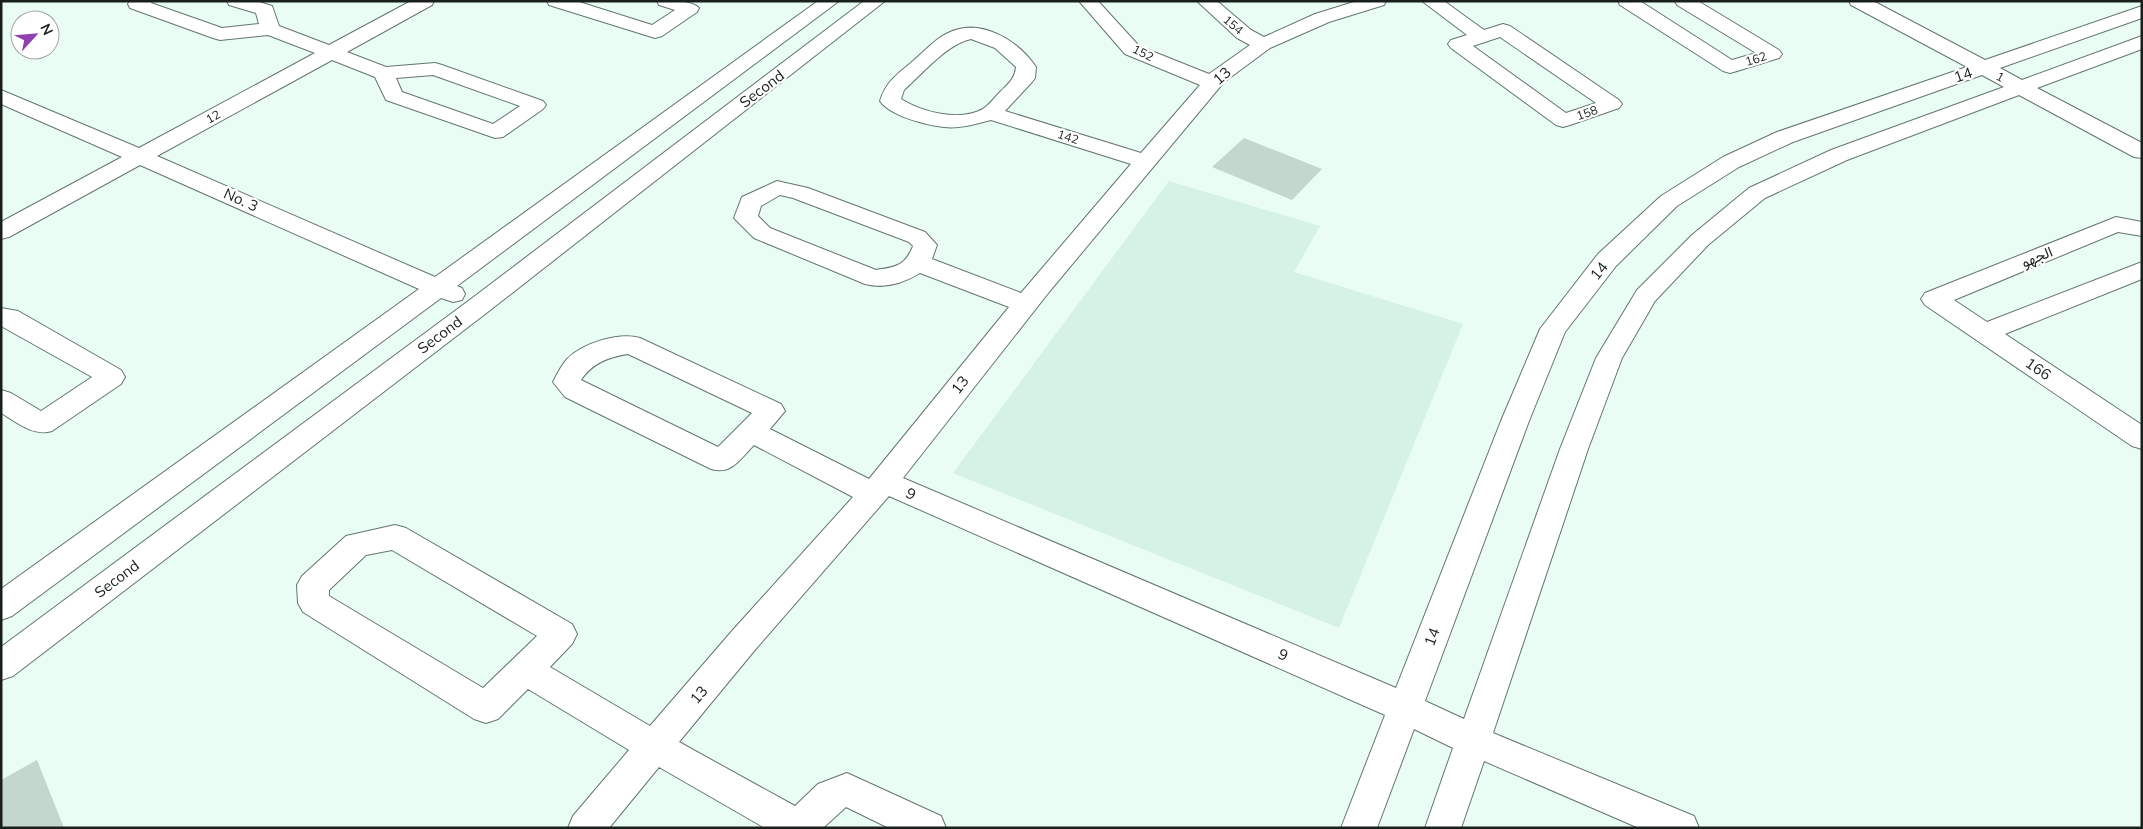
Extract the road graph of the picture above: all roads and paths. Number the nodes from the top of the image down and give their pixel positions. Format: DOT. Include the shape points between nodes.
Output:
graph roads {
  1 [pos="143,1"];
  2 [pos="236,1"];
  3 [pos="425,1"];
  4 [pos="556,1"];
  5 [pos="666,1"];
  6 [pos="830,1"];
  7 [pos="876,1"];
  8 [pos="1088,1"];
  9 [pos="1206,1"];
  10 [pos="1377,1"];
  11 [pos="1431,1"];
  12 [pos="1627,1"];
  13 [pos="1684,1"];
  14 [pos="1858,1"];
  15 [pos="2142,12"];
  16 [pos="270,29"];
  17 [pos="1481,36"];
  18 [pos="2142,42"];
  19 [pos="1263,44"];
  20 [pos="330,53"];
  21 [pos="1983,68"];
  22 [pos="384,74"];
  23 [pos="1213,83"];
  24 [pos="2020,87"];
  25 [pos="1,96"];
  26 [pos="991,113"];
  27 [pos="2142,152"];
  28 [pos="140,156"];
  29 [pos="1146,162"];
  30 [pos="2142,228"];
  31 [pos="1,232"];
  32 [pos="918,263"];
  33 [pos="2142,270"];
  34 [pos="440,288"];
  35 [pos="1934,299"];
  36 [pos="1025,304"];
  37 [pos="480,305"];
  38 [pos="1,317"];
  39 [pos="1984,333"];
  40 [pos="1,400"];
  41 [pos="752,432"];
  42 [pos="2142,439"];
  43 [pos="879,488"];
  44 [pos="1,607"];
  45 [pos="1,666"];
  46 [pos="526,670"];
  47 [pos="1405,708"];
  48 [pos="1472,740"];
  49 [pos="655,747"];
  50 [pos="797,827"];
  51 [pos="586,828"];
  52 [pos="928,828"];
  53 [pos="1359,828"];
  54 [pos="1443,828"];
  55 [pos="1681,828"];
  1 -- 16 [label="street" via="137,4 220,34"];
  2 -- 16 [label="street" via="265,10"];
  3 -- 20 [label="street, 12"];
  4 -- 5 [label="street" via="655,32 690,8"];
  6 -- 34 [label="street, Second"];
  7 -- 37 [label="street, Second"];
  8 -- 23 [label="street, 152" via="1132,50"];
  9 -- 19 [label="street, 154" via="1244,34"];
  10 -- 19 [label="street, 13" via="1322,18"];
  11 -- 17 [label="street"];
  12 -- 13 [label="street, 162" via="1730,67 1772,54"];
  14 -- 21 [label="street, 1"];
  15 -- 21 [label="street, 14"];
  16 -- 20 [label="street"];
  17 -- 17 [label="street, 158" via="1458,44 1563,121 1612,104 1503,30"];
  18 -- 24 [label="street, 14"];
  19 -- 23 [label="street, 13"];
  20 -- 22 [label="street"];
  20 -- 28 [label="street, 12"];
  21 -- 24 [label="street, 1"];
  21 -- 47 [label="street, 14" via="1793,134 1731,162 1669,201 1607,260 1553,329"];
  22 -- 22 [label="street" via="435,69 536,105 494,132 393,96"];
  23 -- 29 [label="street, 13"];
  24 -- 27 [label="street, 1"];
  24 -- 48 [label="street, 14" via="1839,156 1757,193 1700,240 1646,296 1609,358"];
  25 -- 28 [label="street, No. 3"];
  26 -- 26 [label="street" via="946,121 908,112 890,101 894,88 943,45 954,37 971,33 997,40 1012,49 1026,67 1024,78"];
  26 -- 29 [label="street, 142"];
  28 -- 31 [label="street, 12"];
  28 -- 34 [label="street, No. 3"];
  29 -- 36 [label="street, 13"];
  30 -- 35 [label="street, الجهو" via="2116,224"];
  32 -- 32 [label="street" via="899,275 874,278 762,233 746,218 750,202 777,188 800,193 917,237 925,245"];
  32 -- 36 [label="street"];
  33 -- 39 [label="street"];
  34 -- 37 [label="street, No. 3"];
  34 -- 44 [label="street, Second"];
  35 -- 39 [label="street, 166"];
  36 -- 43 [label="street, 13"];
  37 -- 45 [label="street, Second"];
  38 -- 40 [label="street" via="9,317 112,377 42,424"];
  39 -- 42 [label="street, 166"];
  41 -- 41 [label="street" via="771,411 631,344 586,358 571,371 566,382 575,390 721,461"];
  41 -- 43 [label="street, 9"];
  43 -- 47 [label="street, 9"];
  43 -- 49 [label="street, 13" via="743,641"];
  46 -- 46 [label="street" via="561,634 395,537 357,545 313,585 314,603 486,708"];
  46 -- 49 [label="street"];
  47 -- 48 [label="street, 9"];
  47 -- 53 [label="street, 14"];
  48 -- 54 [label="street, 14"];
  48 -- 55 [label="street, 9"];
  49 -- 50 [label="street"];
  49 -- 51 [label="street, 13"];
  50 -- 52 [label="street" via="831,796 847,790"];
}
